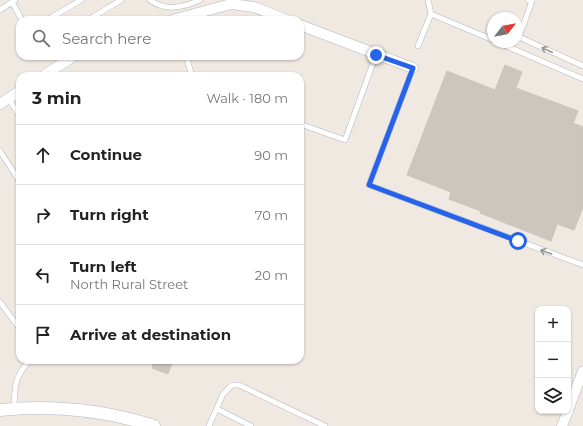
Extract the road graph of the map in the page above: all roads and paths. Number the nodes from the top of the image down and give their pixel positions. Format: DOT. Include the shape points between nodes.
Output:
graph roads {
  1 [pos="81,0"];
  2 [pos="121,0"];
  3 [pos="150,0"];
  4 [pos="200,0"];
  5 [pos="428,0"];
  6 [pos="528,0"];
  7 [pos="14,1"];
  8 [pos="0,10"];
  9 [pos="431,14"];
  10 [pos="20,16"];
  11 [pos="54,16"];
  12 [pos="95,16"];
  13 [pos="188,16"];
  14 [pos="277,16"];
  15 [pos="304,27"];
  16 [pos="487,37"];
  17 [pos="418,46"];
  18 [pos="511,48"];
  19 [pos="376,55"];
  20 [pos="68,60"];
  21 [pos="187,60"];
  22 [pos="583,66"];
  23 [pos="413,68"];
  24 [pos="49,72"];
  25 [pos="191,72"];
  26 [pos="583,79"];
  27 [pos="16,94"];
  28 [pos="4,101"];
  29 [pos="16,113"];
  30 [pos="304,125"];
  31 [pos="0,151"];
  32 [pos="16,176"];
  33 [pos="583,265"];
  34 [pos="0,302"];
  35 [pos="16,324"];
  36 [pos="26,364"];
  37 [pos="583,371"];
  38 [pos="571,403"];
  39 [pos="217,408"];
  40 [pos="14,409"];
  41 [pos="0,410"];
  42 [pos="567,414"];
  43 [pos="154,426"];
  44 [pos="209,426"];
  45 [pos="251,426"];
  46 [pos="326,426"];
  47 [pos="562,426"];
  1 -- 11 [label="lane"];
  2 -- 12 [label="lane"];
  3 -- 4 [label="lane" via="160,6 173,8"];
  5 -- 9 [label="lane"];
  22 -- 6 [label="lane, one-way" via="519,37 532,1"];
  7 -- 8 [label="lane"];
  7 -- 10 [label="lane"];
  9 -- 16 [label="lane"];
  9 -- 17 [label="lane"];
  13 -- 14 [label="street" via="231,4 254,7"];
  15 -- 19 [label="street"];
  18 -- 26 [label="lane"];
  19 -- 23 [label="street"];
  19 -- 30 [label="lane" via="345,140"];
  20 -- 24 [label="street"];
  21 -- 25 [label="lane"];
  33 -- 23 [label="lane, one-way" via="369,185"];
  27 -- 28 [label="street"];
  28 -- 29 [label="lane"];
  31 -- 32 [label="lane"];
  34 -- 35 [label="lane"];
  36 -- 40 [label="lane" via="19,372 15,383"];
  37 -- 38 [label="street"];
  39 -- 44 [label="lane"];
  39 -- 45 [label="lane"];
  39 -- 46 [label="lane" via="227,388 239,385"];
  40 -- 41 [label="street"];
  40 -- 43 [label="street" via="95,412"];
  42 -- 47 [label="street"];
}
